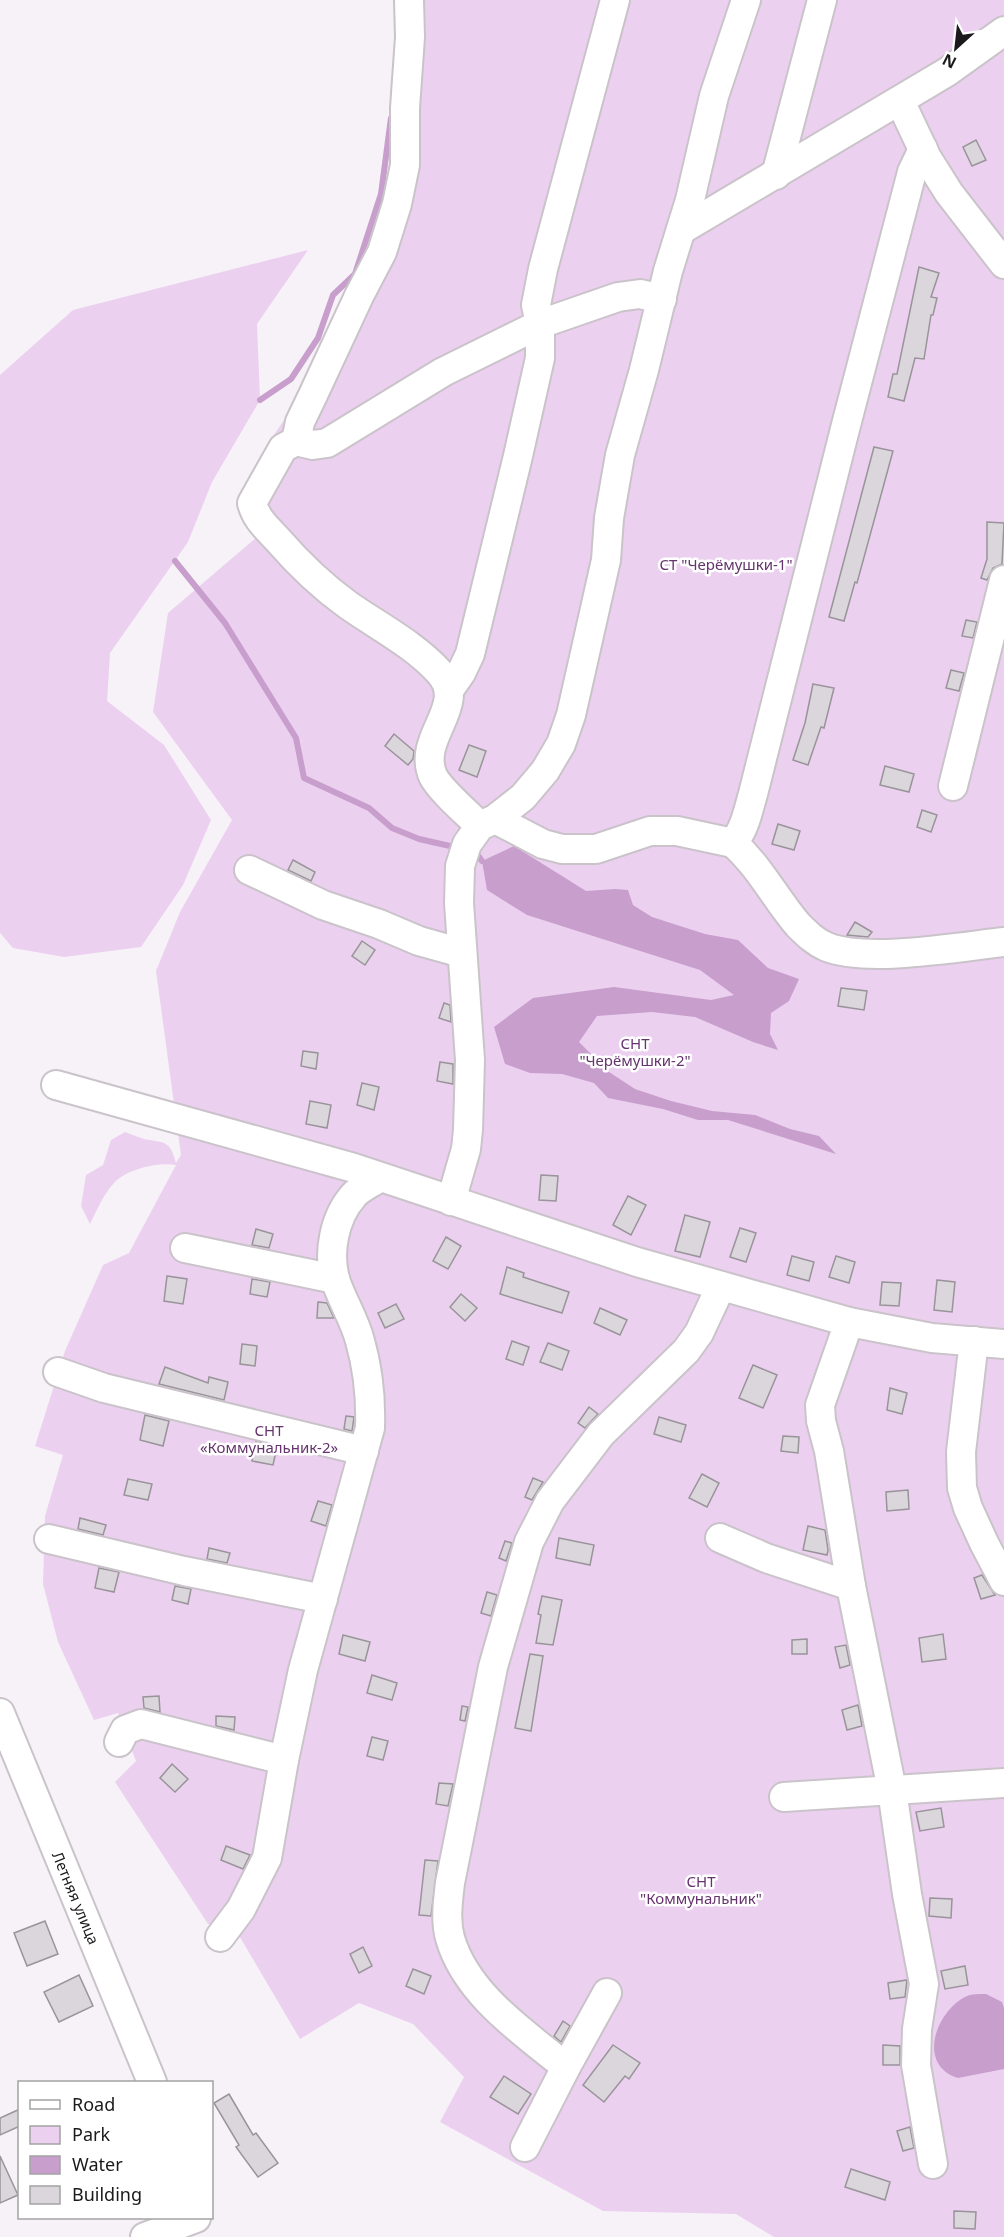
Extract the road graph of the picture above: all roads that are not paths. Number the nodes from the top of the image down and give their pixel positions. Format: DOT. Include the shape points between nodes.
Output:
graph roads {
  1 [pos="409,0"];
  2 [pos="615,0"];
  3 [pos="746,0"];
  4 [pos="822,0"];
  5 [pos="1004,31"];
  6 [pos="900,101"];
  7 [pos="923,149"];
  8 [pos="776,175"];
  9 [pos="681,230"];
  10 [pos="999,249"];
  11 [pos="662,299"];
  12 [pos="540,324"];
  13 [pos="296,441"];
  14 [pos="1004,580"];
  15 [pos="449,690"];
  16 [pos="953,786"];
  17 [pos="488,823"];
  18 [pos="733,843"];
  19 [pos="249,870"];
  20 [pos="1004,942"];
  21 [pos="462,953"];
  22 [pos="56,1085"];
  23 [pos="380,1177"];
  24 [pos="451,1201"];
  25 [pos="185,1248"];
  26 [pos="335,1279"];
  27 [pos="721,1286"];
  28 [pos="849,1322"];
  29 [pos="974,1341"];
  30 [pos="1004,1344"];
  31 [pos="58,1372"];
  32 [pos="364,1451"];
  33 [pos="720,1538"];
  34 [pos="49,1539"];
  35 [pos="1004,1581"];
  36 [pos="851,1586"];
  37 [pos="323,1599"];
  38 [pos="0,1713"];
  39 [pos="120,1742"];
  40 [pos="284,1760"];
  41 [pos="1004,1783"];
  42 [pos="891,1790"];
  43 [pos="784,1797"];
  44 [pos="220,1937"];
  45 [pos="607,1993"];
  46 [pos="566,2067"];
  47 [pos="152,2081"];
  48 [pos="525,2147"];
  49 [pos="933,2164"];
  50 [pos="192,2219"];
  51 [pos="198,2219"];
  52 [pos="145,2237"];
  53 [pos="210,2237"];
  1 -- 13 [label="street" via="405,165 397,204 382,252 300,422"];
  2 -- 12 [label="street" via="543,269 536,305"];
  3 -- 9 [label="street" via="714,96"];
  4 -- 8 [label="street"];
  5 -- 6 [label="street"];
  6 -- 7 [label="street"];
  6 -- 8 [label="street"];
  7 -- 10 [label="street" via="949,193"];
  7 -- 18 [label="street" via="912,172 753,794 744,825"];
  8 -- 9 [label="street"];
  9 -- 11 [label="street"];
  11 -- 12 [label="street" via="640,294 618,297"];
  11 -- 17 [label="street" via="620,455 606,560 571,715 561,744 545,771 523,797"];
  12 -- 13 [label="street" via="443,372 327,443"];
  12 -- 15 [label="street" via="540,358 470,654"];
  13 -- 15 [label="street" via="283,447 252,503 255,516 345,602 441,674"];
  14 -- 16 [label="street"];
  15 -- 17 [label="street" via="447,709 432,741 429,763 434,778"];
  17 -- 18 [label="street" via="562,849 596,849 650,831 677,831"];
  17 -- 21 [label="street" via="467,844 460,866"];
  18 -- 20 [label="street" via="750,858 798,924 816,942 829,948 852,953 899,952"];
  19 -- 21 [label="street" via="323,905"];
  21 -- 24 [label="street" via="470,1060 468,1130"];
  22 -- 23 [label="street"];
  23 -- 24 [label="street"];
  23 -- 26 [label="street" via="355,1194 345,1208 334,1237"];
  24 -- 27 [label="street"];
  25 -- 26 [label="street"];
  26 -- 32 [label="street" via="360,1341 371,1397"];
  27 -- 28 [label="street"];
  27 -- 46 [label="street" via="686,1351 601,1434 550,1501 529,1542 493,1667 454,1860 447,1914 457,1958 479,1991"];
  28 -- 29 [label="street" via="932,1338"];
  28 -- 36 [label="street" via="820,1405"];
  29 -- 30 [label="street"];
  29 -- 35 [label="street" via="961,1452 962,1488"];
  31 -- 32 [label="street" via="104,1388"];
  32 -- 37 [label="street"];
  33 -- 36 [label="street"];
  34 -- 37 [label="street"];
  36 -- 42 [label="street"];
  37 -- 40 [label="street"];
  38 -- 47 [label="street, Летняя улица"];
  39 -- 40 [label="street" via="125,1730 141,1724"];
  40 -- 44 [label="street" via="267,1858 241,1910"];
  41 -- 42 [label="street"];
  42 -- 43 [label="street"];
  42 -- 49 [label="street" via="924,1984 916,2065"];
  45 -- 46 [label="street"];
  46 -- 48 [label="street"];
  50 -- 52 [label="street"];
  51 -- 53 [label="street"];
}
